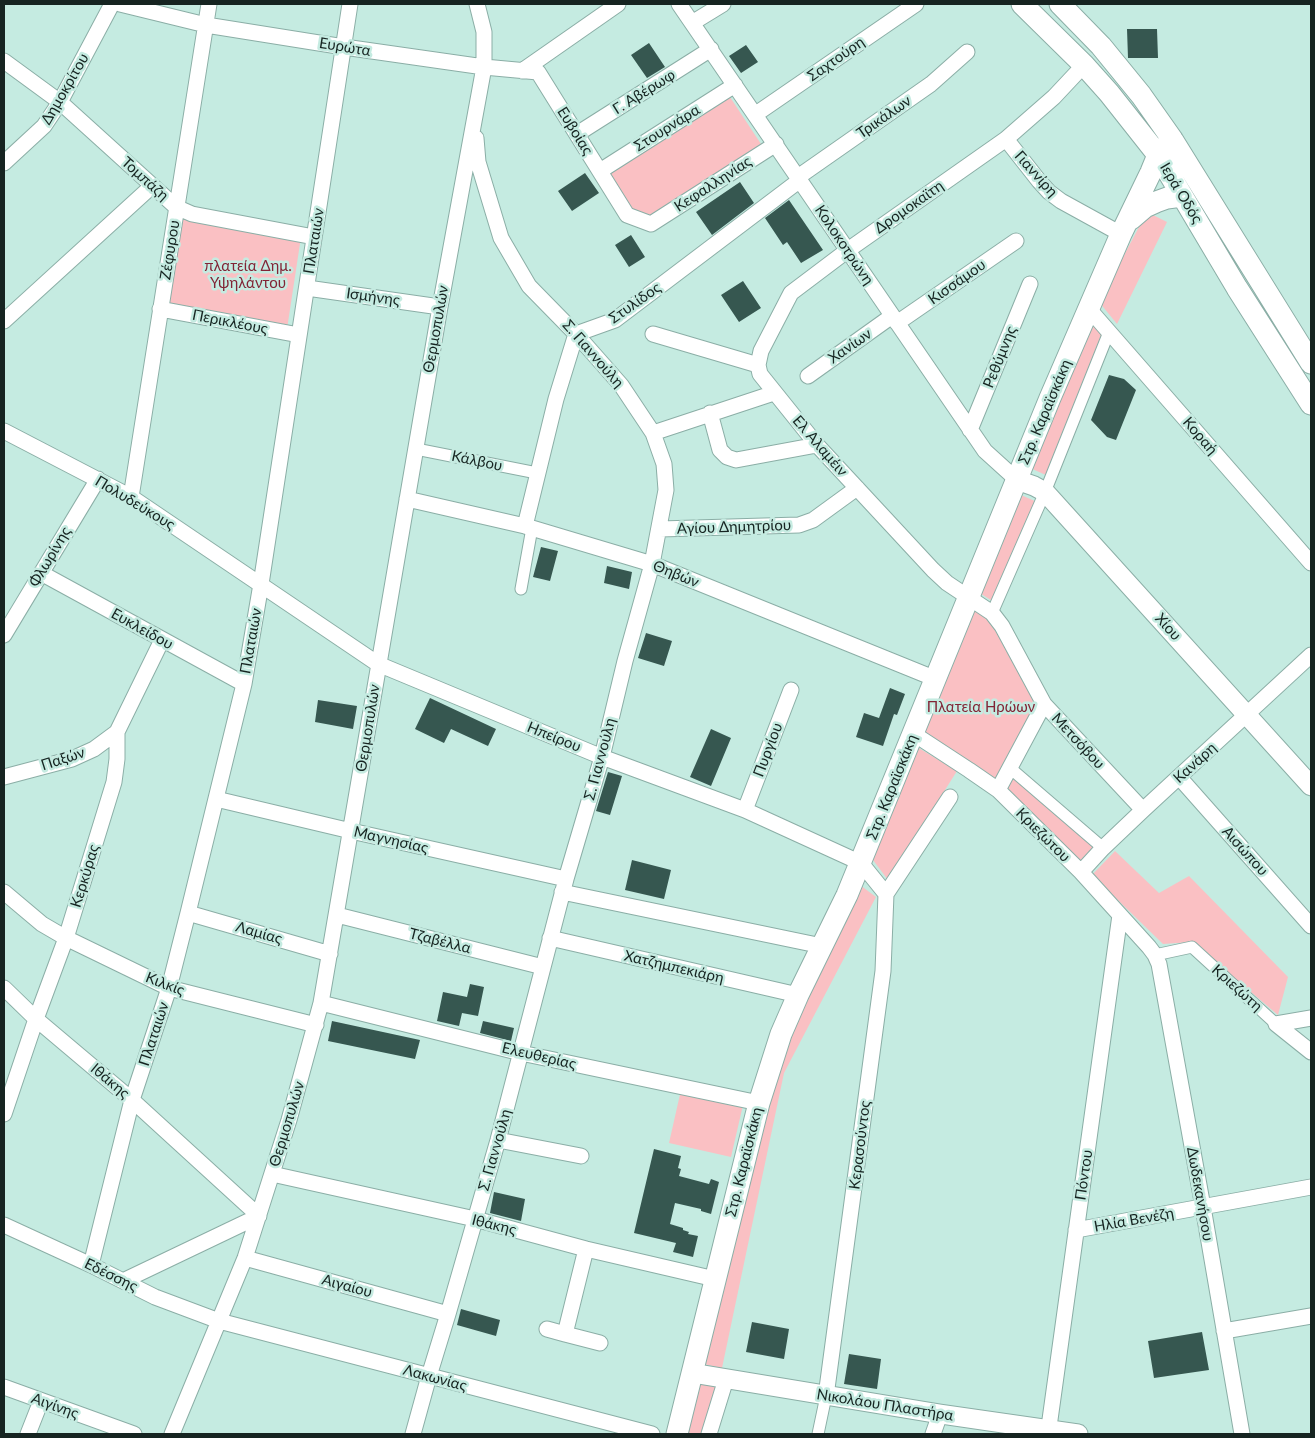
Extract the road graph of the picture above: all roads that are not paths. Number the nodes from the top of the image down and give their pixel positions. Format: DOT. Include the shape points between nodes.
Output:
graph roads {
  1 [pos="112,4"];
  2 [pos="120,4"];
  3 [pos="209,4"];
  4 [pos="350,4"];
  5 [pos="476,4"];
  6 [pos="618,4"];
  7 [pos="679,4"];
  8 [pos="723,4"];
  9 [pos="916,4"];
  10 [pos="1022,4"];
  11 [pos="1060,4"];
  12 [pos="692,23"];
  13 [pos="206,25"];
  14 [pos="344,47"];
  15 [pos="711,49"];
  16 [pos="968,52"];
  17 [pos="4,61"];
  18 [pos="1084,65"];
  19 [pos="484,67"];
  20 [pos="522,71"];
  21 [pos="735,85"];
  22 [pos="60,102"];
  23 [pos="756,114"];
  24 [pos="474,124"];
  25 [pos="577,134"];
  26 [pos="1172,139"];
  27 [pos="1006,140"];
  28 [pos="776,144"];
  29 [pos="1158,155"];
  30 [pos="4,163"];
  31 [pos="600,171"];
  32 [pos="799,179"];
  33 [pos="152,186"];
  34 [pos="1182,196"];
  35 [pos="176,207"];
  36 [pos="651,224"];
  37 [pos="1121,234"];
  38 [pos="314,237"];
  39 [pos="1016,241"];
  40 [pos="848,250"];
  41 [pos="1030,284"];
  42 [pos="307,288"];
  43 [pos="440,307"];
  44 [pos="160,309"];
  45 [pos="1089,309"];
  46 [pos="895,319"];
  47 [pos="4,321"];
  48 [pos="1108,332"];
  49 [pos="576,334"];
  50 [pos="654,334"];
  51 [pos="299,335"];
  52 [pos="1311,363"];
  53 [pos="758,365"];
  54 [pos="808,376"];
  55 [pos="774,393"];
  56 [pos="1311,404"];
  57 [pos="710,413"];
  58 [pos="970,430"];
  59 [pos="653,433"];
  60 [pos="6,436"];
  61 [pos="817,445"];
  62 [pos="416,449"];
  63 [pos="537,474"];
  64 [pos="98,479"];
  65 [pos="1017,480"];
  66 [pos="856,488"];
  67 [pos="1045,492"];
  68 [pos="131,497"];
  69 [pos="407,499"];
  70 [pos="529,527"];
  71 [pos="660,529"];
  72 [pos="1311,563"];
  73 [pos="652,564"];
  74 [pos="41,573"];
  75 [pos="261,584"];
  76 [pos="521,589"];
  77 [pos="968,596"];
  78 [pos="992,613"];
  79 [pos="5,631"];
  80 [pos="162,640"];
  81 [pos="1311,655"];
  82 [pos="378,664"];
  83 [pos="936,679"];
  84 [pos="244,684"];
  85 [pos="791,690"];
  86 [pos="1044,704"];
  87 [pos="1248,715"];
  88 [pos="116,732"];
  89 [pos="914,734"];
  90 [pos="602,757"];
  91 [pos="1010,768"];
  92 [pos="4,777"];
  93 [pos="1179,777"];
  94 [pos="1311,786"];
  95 [pos="998,790"];
  96 [pos="950,797"];
  97 [pos="216,799"];
  98 [pos="745,810"];
  99 [pos="1143,810"];
  100 [pos="351,831"];
  101 [pos="1103,848"];
  102 [pos="861,863"];
  103 [pos="1081,872"];
  104 [pos="564,885"];
  105 [pos="4,892"];
  106 [pos="886,894"];
  107 [pos="188,913"];
  108 [pos="337,915"];
  109 [pos="1120,915"];
  110 [pos="1311,926"];
  111 [pos="66,938"];
  112 [pos="550,938"];
  113 [pos="822,946"];
  114 [pos="330,954"];
  115 [pos="1155,955"];
  116 [pos="543,967"];
  117 [pos="4,988"];
  118 [pos="169,988"];
  119 [pos="798,995"];
  120 [pos="321,1003"];
  121 [pos="1311,1018"];
  122 [pos="36,1019"];
  123 [pos="1276,1024"];
  124 [pos="316,1025"];
  125 [pos="521,1052"];
  126 [pos="1311,1052"];
  127 [pos="132,1100"];
  128 [pos="758,1103"];
  129 [pos="4,1114"];
  130 [pos="498,1140"];
  131 [pos="581,1156"];
  132 [pos="272,1174"];
  133 [pos="1311,1187"];
  134 [pos="1203,1207"];
  135 [pos="259,1216"];
  136 [pos="475,1219"];
  137 [pos="4,1225"];
  138 [pos="1076,1230"];
  139 [pos="586,1249"];
  140 [pos="245,1258"];
  141 [pos="91,1265"];
  142 [pos="715,1280"];
  143 [pos="124,1281"];
  144 [pos="448,1314"];
  145 [pos="1311,1316"];
  146 [pos="219,1321"];
  147 [pos="547,1329"];
  148 [pos="1224,1331"];
  149 [pos="565,1334"];
  150 [pos="600,1343"];
  151 [pos="692,1373"];
  152 [pos="429,1376"];
  153 [pos="726,1379"];
  154 [pos="4,1387"];
  155 [pos="826,1396"];
  156 [pos="41,1401"];
  157 [pos="940,1414"];
  158 [pos="1048,1432"];
  159 [pos="28,1434"];
  160 [pos="131,1434"];
  161 [pos="172,1434"];
  162 [pos="413,1434"];
  163 [pos="652,1434"];
  164 [pos="677,1434"];
  165 [pos="709,1434"];
  166 [pos="818,1434"];
  167 [pos="933,1434"];
  168 [pos="1078,1434"];
  169 [pos="1242,1434"];
  1 -- 22 [label="street, Δημοκρίτου"];
  2 -- 13 [label="street, Ευρώτα"];
  3 -- 13 [label="street, Ζέφυρου"];
  4 -- 14 [label="street, Πλαταιών"];
  5 -- 19 [label="street, Θερμοπυλών" via="484,32"];
  6 -- 20 [label="street"];
  7 -- 12 [label="street, Κολοκοτρώνη"];
  8 -- 12 [label="street"];
  9 -- 23 [label="street, Σαχτούρη"];
  10 -- 18 [label="main road, Ιερά Οδός"];
  11 -- 26 [label="main road, Ιερά Οδός" via="1101,46"];
  12 -- 15 [label="street, Κολοκοτρώνη"];
  13 -- 14 [label="street, Ευρώτα"];
  13 -- 35 [label="street, Ζέφυρου"];
  14 -- 19 [label="street, Ευρώτα"];
  14 -- 38 [label="street, Πλαταιών"];
  15 -- 21 [label="street, Κολοκοτρώνη"];
  15 -- 25 [label="street, Γ. Αβέρωφ"];
  16 -- 32 [label="street, Τρικάλων" via="931,84"];
  17 -- 22 [label="street, Τομπάζη"];
  18 -- 27 [label="street, Δρομοκαϊτη"];
  18 -- 29 [label="main road, Ιερά Οδός"];
  19 -- 20 [label="street, Ευβοίας"];
  19 -- 24 [label="street, Θερμοπυλών"];
  20 -- 25 [label="street, Ευβοίας" via="538,72"];
  21 -- 23 [label="street, Κολοκοτρώνη"];
  21 -- 31 [label="street, Στουρνάρα"];
  22 -- 30 [label="street, Δημοκρίτου" via="44,126"];
  22 -- 33 [label="street, Τομπάζη"];
  23 -- 28 [label="street, Κολοκοτρώνη"];
  24 -- 43 [label="street, Θερμοπυλών"];
  24 -- 49 [label="street, Σ. Γιαννούλη" via="478,162 501,238 530,286"];
  25 -- 31 [label="street, Ευβοίας"];
  26 -- 29 [label="main road, Στρ. Καραϊσκάκη"];
  26 -- 52 [label="main road, Ιερά Οδός"];
  27 -- 37 [label="street, Γιαννίρη" via="1049,192"];
  27 -- 40 [label="street, Δρομοκαϊτη"];
  28 -- 32 [label="street, Κολοκοτρώνη"];
  28 -- 36 [label="street, Κεφαλληνίας"];
  29 -- 34 [label="main road, Ιερά Οδός"];
  29 -- 37 [label="main road, Στρ. Καραϊσκάκη"];
  31 -- 36 [label="street, Ευβοίας" via="627,215"];
  32 -- 40 [label="street, Κολοκοτρώνη"];
  32 -- 49 [label="street, Στυλίδος" via="615,320"];
  33 -- 35 [label="street, Τομπάζη"];
  33 -- 47 [label="street"];
  34 -- 37 [label="main road" via="1145,207"];
  34 -- 56 [label="main road, Ιερά Οδός"];
  35 -- 38 [label="street, Τομπάζη" via="192,214"];
  35 -- 44 [label="street, Ζέφυρου"];
  37 -- 45 [label="main road, Στρ. Καραϊσκάκη"];
  38 -- 42 [label="street, Πλαταιών"];
  39 -- 46 [label="street, Κισσάμου"];
  40 -- 46 [label="street, Κολοκοτρώνη"];
  40 -- 53 [label="street, Δρομοκαϊτη" via="791,293 761,351"];
  41 -- 58 [label="street, Ρεθύμνης"];
  42 -- 43 [label="street, Ισμήνης"];
  42 -- 51 [label="street, Πλαταιών"];
  43 -- 62 [label="street, Θερμοπυλών"];
  44 -- 51 [label="street, Περικλέους"];
  44 -- 68 [label="street, Ζέφυρου"];
  45 -- 48 [label="street, Κοραή"];
  45 -- 65 [label="main road, Στρ. Καραϊσκάκη"];
  46 -- 54 [label="street, Χανίων"];
  46 -- 58 [label="street, Κολοκοτρώνη"];
  48 -- 67 [label="street"];
  48 -- 72 [label="street, Κοραή"];
  49 -- 59 [label="street, Σ. Γιαννούλη" via="621,385"];
  49 -- 63 [label="street"];
  50 -- 53 [label="street"];
  51 -- 75 [label="street, Πλαταιών"];
  53 -- 55 [label="street, Ελ Αλαμέιν" via="760,374"];
  55 -- 57 [label="street"];
  55 -- 61 [label="street, Ελ Αλαμέιν"];
  57 -- 59 [label="street"];
  57 -- 61 [label="street" via="720,450 736,460"];
  58 -- 65 [label="street, Κολοκοτρώνη" via="985,451"];
  59 -- 71 [label="street, Σ. Γιαννούλη" via="664,464 666,490"];
  60 -- 64 [label="street, Πολυδεύκους"];
  61 -- 66 [label="street, Ελ Αλαμέιν"];
  62 -- 63 [label="street, Κάλβου"];
  62 -- 69 [label="street, Θερμοπυλών"];
  63 -- 70 [label="street"];
  64 -- 68 [label="street, Πολυδεύκους"];
  64 -- 74 [label="street, Φλωρίνης"];
  65 -- 67 [label="street, Χίου"];
  65 -- 77 [label="main road, Στρ. Καραϊσκάκη"];
  66 -- 71 [label="street, Αγίου Δημητρίου" via="813,520 799,525"];
  66 -- 77 [label="street, Ελ Αλαμέιν" via="933,570"];
  67 -- 78 [label="street"];
  67 -- 87 [label="street, Χίου"];
  68 -- 75 [label="street, Πολυδεύκους"];
  69 -- 70 [label="street, Θηβών"];
  69 -- 82 [label="street, Θερμοπυλών"];
  70 -- 73 [label="street, Θηβών"];
  70 -- 76 [label="street"];
  71 -- 73 [label="street, Σ. Γιαννούλη"];
  73 -- 83 [label="street, Θηβών"];
  73 -- 90 [label="street, Σ. Γιαννούλη"];
  74 -- 79 [label="street, Φλωρίνης"];
  74 -- 80 [label="street, Ευκλείδου"];
  75 -- 82 [label="street, Ηπείρου"];
  75 -- 84 [label="street, Πλαταιών"];
  77 -- 78 [label="street, Μετσόβου"];
  77 -- 83 [label="main road, Στρ. Καραϊσκάκη"];
  78 -- 86 [label="street, Μετσόβου"];
  80 -- 84 [label="street, Ευκλείδου"];
  80 -- 88 [label="street, Κερκύρας"];
  81 -- 87 [label="street, Κανάρη"];
  82 -- 90 [label="street, Ηπείρου"];
  82 -- 100 [label="street, Θερμοπυλών"];
  83 -- 89 [label="main road, Στρ. Καραϊσκάκη"];
  84 -- 97 [label="street, Πλαταιών"];
  85 -- 98 [label="street, Πυργίου"];
  86 -- 91 [label="street"];
  86 -- 99 [label="street, Μετσόβου"];
  87 -- 93 [label="street, Κανάρη"];
  87 -- 94 [label="street, Χίου"];
  88 -- 92 [label="street, Παξών" via="94,749 72,758"];
  88 -- 111 [label="street, Κερκύρας" via="114,782"];
  89 -- 95 [label="street, Κριεζώτου"];
  89 -- 102 [label="main road, Στρ. Καραϊσκάκη"];
  90 -- 98 [label="street, Ηπείρου"];
  90 -- 104 [label="street, Σ. Γιαννούλη"];
  91 -- 95 [label="street"];
  91 -- 101 [label="street"];
  93 -- 99 [label="street, Κανάρη"];
  93 -- 110 [label="street, Αισώπου"];
  95 -- 103 [label="street, Κριεζώτου"];
  96 -- 106 [label="street"];
  97 -- 100 [label="street, Μαγνησίας"];
  97 -- 107 [label="street, Πλαταιών"];
  98 -- 102 [label="street, Ηπείρου"];
  99 -- 101 [label="street, Κανάρη"];
  100 -- 104 [label="street, Μαγνησίας"];
  100 -- 108 [label="street, Θερμοπυλών"];
  101 -- 103 [label="street, Κανάρη"];
  102 -- 106 [label="street"];
  102 -- 113 [label="main road, Στρ. Καραϊσκάκη"];
  103 -- 109 [label="street, Κριεζώτου"];
  104 -- 112 [label="street, Σ. Γιαννούλη"];
  104 -- 113 [label="street, Μαγνησίας"];
  105 -- 111 [label="street, Κιλκίς" via="42,924"];
  106 -- 155 [label="street, Κερασούντος" via="883,971"];
  107 -- 114 [label="street, Λαμίας"];
  107 -- 118 [label="street, Πλαταιών"];
  108 -- 114 [label="street, Θερμοπυλών"];
  108 -- 116 [label="street, Τζαβέλλα"];
  109 -- 115 [label="street, Κριεζώτου"];
  109 -- 138 [label="street, Πόντου"];
  111 -- 118 [label="street, Κιλκίς"];
  111 -- 122 [label="street, Κερκύρας"];
  112 -- 116 [label="street, Σ. Γιαννούλη"];
  112 -- 119 [label="street, Χατζημπεκιάρη"];
  113 -- 119 [label="main road, Στρ. Καραϊσκάκη"];
  114 -- 120 [label="street, Θερμοπυλών"];
  115 -- 123 [label="street, Κριεζώτη" via="1192,947"];
  115 -- 134 [label="street, Δωδεκανήσου"];
  116 -- 125 [label="street, Σ. Γιαννούλη"];
  117 -- 122 [label="street, Ιθάκης"];
  118 -- 124 [label="street, Κιλκίς"];
  118 -- 127 [label="street, Πλαταιών"];
  119 -- 128 [label="main road, Στρ. Καραϊσκάκη" via="773,1054"];
  120 -- 124 [label="street, Θερμοπυλών"];
  120 -- 125 [label="street, Ελευθερίας"];
  121 -- 123 [label="street"];
  122 -- 127 [label="street, Ιθάκης"];
  122 -- 129 [label="street, Κερκύρας"];
  123 -- 126 [label="street, Κριεζώτη"];
  124 -- 132 [label="street, Θερμοπυλών"];
  125 -- 128 [label="street, Ελευθερίας"];
  125 -- 130 [label="street, Σ. Γιαννούλη"];
  127 -- 135 [label="street, Ιθάκης"];
  127 -- 141 [label="street, Πλαταιών"];
  128 -- 142 [label="main road, Στρ. Καραϊσκάκη"];
  130 -- 131 [label="street"];
  130 -- 136 [label="street, Σ. Γιαννούλη"];
  132 -- 135 [label="street, Θερμοπυλών"];
  132 -- 136 [label="street, Ιθάκης"];
  133 -- 134 [label="street, Ηλία Βενέζη"];
  134 -- 138 [label="street, Ηλία Βενέζη"];
  134 -- 148 [label="street, Δωδεκανήσου"];
  135 -- 140 [label="street, Θερμοπυλών"];
  135 -- 143 [label="street"];
  136 -- 139 [label="street, Ιθάκης"];
  136 -- 144 [label="street, Σ. Γιαννούλη"];
  137 -- 141 [label="street, Εδέσσης"];
  138 -- 158 [label="street, Πόντου"];
  139 -- 142 [label="street, Ιθάκης"];
  139 -- 149 [label="street"];
  140 -- 144 [label="street, Αιγαίου"];
  140 -- 146 [label="street, Θερμοπυλών"];
  141 -- 143 [label="street, Εδέσσης"];
  142 -- 151 [label="main road, Στρ. Καραϊσκάκη"];
  143 -- 146 [label="street, Εδέσσης" via="155,1297"];
  144 -- 152 [label="street, Σ. Γιαννούλη"];
  145 -- 148 [label="street"];
  146 -- 152 [label="street, Λακωνίας"];
  146 -- 161 [label="street, Θερμοπυλών"];
  147 -- 149 [label="street"];
  148 -- 169 [label="street, Δωδεκανήσου"];
  149 -- 150 [label="street"];
  151 -- 153 [label="street, Νικολάου Πλαστήρα"];
  151 -- 164 [label="main road, Στρ. Καραϊσκάκη"];
  152 -- 162 [label="street, Σ. Γιαννούλη"];
  152 -- 163 [label="street, Λακωνίας"];
  153 -- 155 [label="street, Νικολάου Πλαστήρα"];
  153 -- 165 [label="street"];
  154 -- 156 [label="street, Αιγίνης"];
  155 -- 157 [label="street, Νικολάου Πλαστήρα"];
  155 -- 166 [label="street, Κερασούντος"];
  156 -- 159 [label="street"];
  156 -- 160 [label="street, Αιγίνης"];
  157 -- 158 [label="street, Νικολάου Πλαστήρα"];
  157 -- 167 [label="street"];
  158 -- 168 [label="street, Νικολάου Πλαστήρα"];
}
